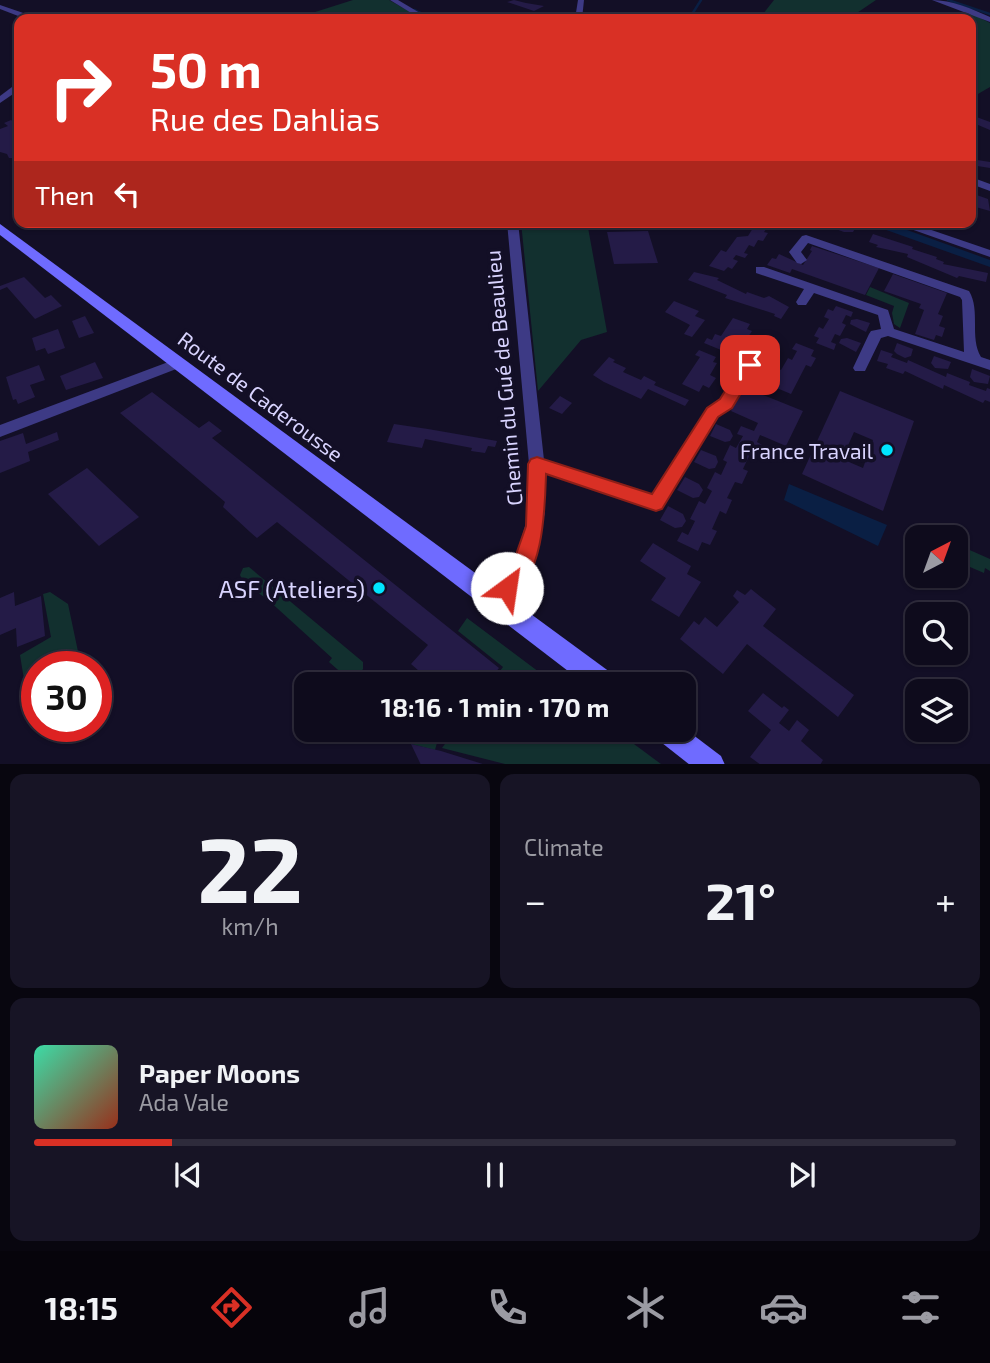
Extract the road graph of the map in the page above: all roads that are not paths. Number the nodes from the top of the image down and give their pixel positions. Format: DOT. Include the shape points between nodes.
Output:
graph roads {
  1 [pos="393,0"];
  2 [pos="935,0"];
  3 [pos="0,7"];
  4 [pos="19,14"];
  5 [pos="417,14"];
  6 [pos="990,20"];
  7 [pos="0,228"];
  8 [pos="513,228"];
  9 [pos="914,228"];
  10 [pos="990,254"];
  11 [pos="801,260"];
  12 [pos="760,270"];
  13 [pos="811,288"];
  14 [pos="802,302"];
  15 [pos="888,332"];
  16 [pos="975,359"];
  17 [pos="179,363"];
  18 [pos="750,365"];
  19 [pos="990,365"];
  20 [pos="860,368"];
  21 [pos="0,431"];
  22 [pos="537,464"];
  23 [pos="494,601"];
  24 [pos="588,672"];
  25 [pos="682,742"];
  26 [pos="711,764"];
  1 -- 5 [label="street"];
  2 -- 6 [label="street"];
  3 -- 4 [label="street"];
  7 -- 17 [label="main road, Route de Caderousse"];
  8 -- 22 [label="street, Chemin du Gué de Beaulieu"];
  9 -- 10 [label="street"];
  11 -- 16 [label="street" via="796,252 806,238 965,295 969,349"];
  12 -- 13 [label="street"];
  13 -- 14 [label="street"];
  13 -- 15 [label="street" via="884,313"];
  15 -- 16 [label="street"];
  15 -- 20 [label="street" via="876,334"];
  16 -- 19 [label="street"];
  17 -- 21 [label="street"];
  17 -- 23 [label="main road, Route de Caderousse"];
  18 -- 22 [label="street" via="726,403 713,412 656,503"];
  22 -- 23 [label="street, Chemin du Gué de Beaulieu" via="537,513 530,545 521,570"];
  23 -- 24 [label="main road, Route de Caderousse"];
  25 -- 26 [label="main road"];
}
